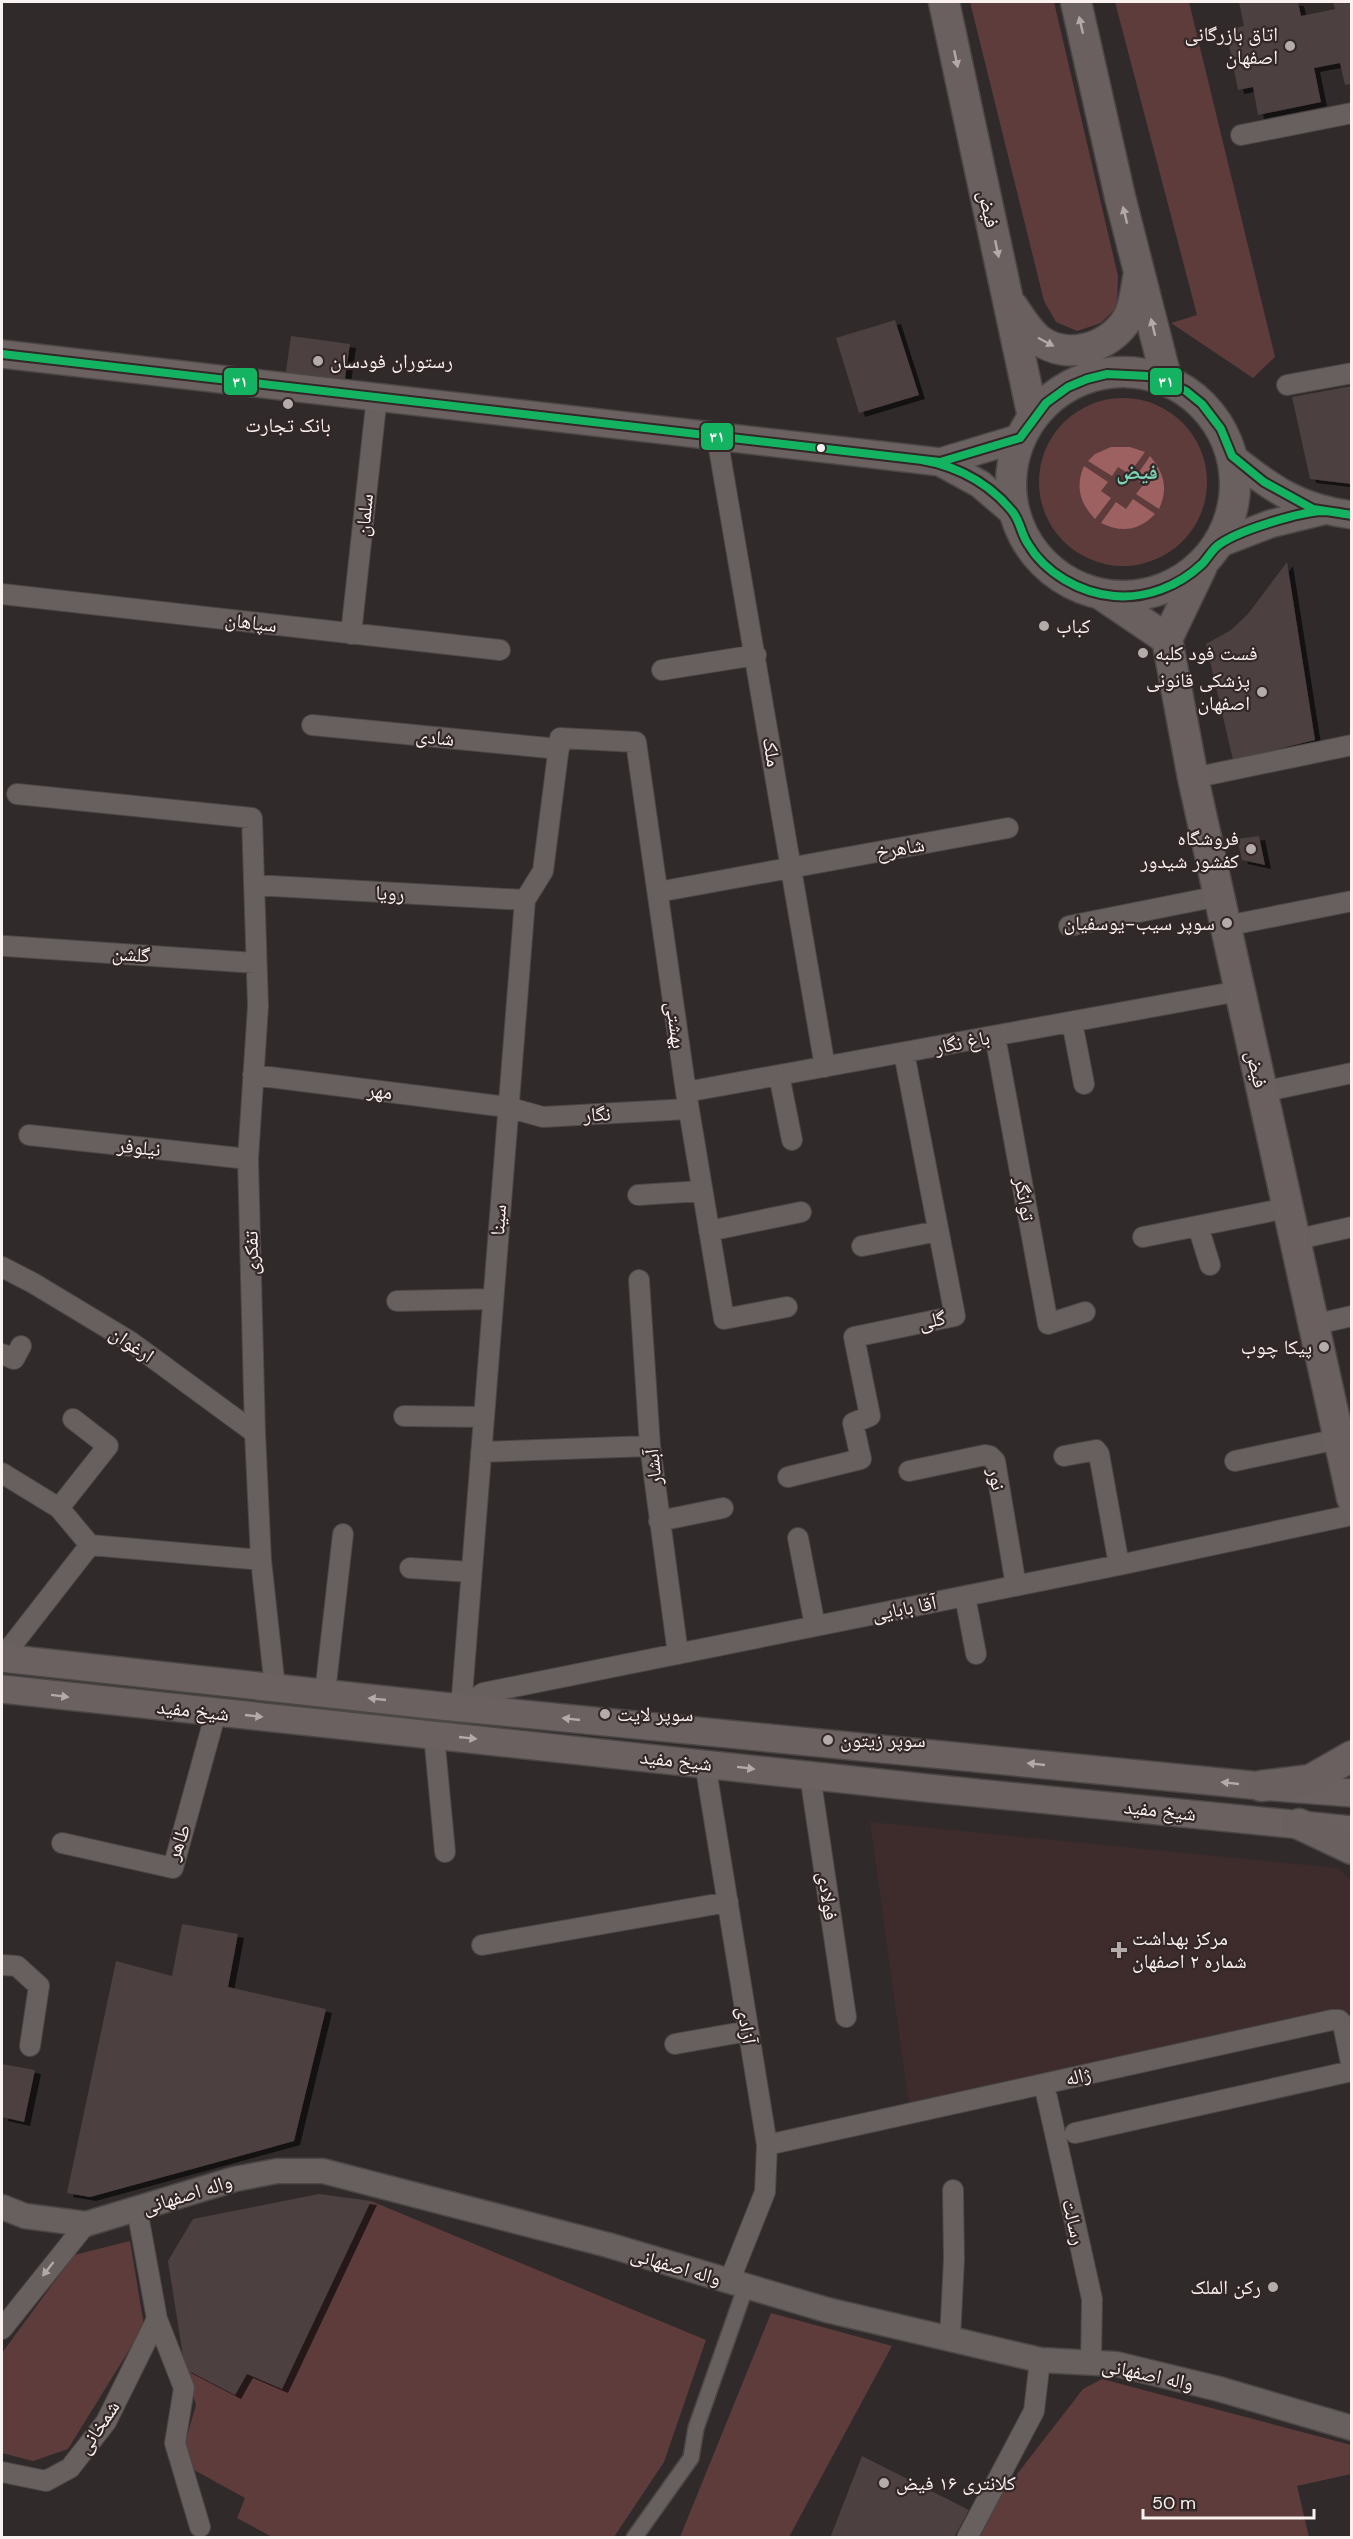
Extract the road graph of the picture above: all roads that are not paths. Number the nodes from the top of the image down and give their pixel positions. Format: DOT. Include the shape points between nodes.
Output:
graph roads {
  1 [pos="944,2"];
  2 [pos="1076,2"];
  3 [pos="1352,113"];
  4 [pos="1241,135"];
  5 [pos="1139,272"];
  6 [pos="1008,299"];
  7 [pos="2,354"];
  8 [pos="1352,373"];
  9 [pos="1167,381"];
  10 [pos="1287,385"];
  11 [pos="377,396"];
  12 [pos="1027,428"];
  13 [pos="717,437"];
  14 [pos="1232,457"];
  15 [pos="940,462"];
  16 [pos="1323,511"];
  17 [pos="1014,513"];
  18 [pos="1352,515"];
  19 [pos="1210,554"];
  20 [pos="2,594"];
  21 [pos="1102,595"];
  22 [pos="351,634"];
  23 [pos="1167,639"];
  24 [pos="500,650"];
  25 [pos="756,655"];
  26 [pos="662,670"];
  27 [pos="312,725"];
  28 [pos="560,744"];
  29 [pos="1352,745"];
  30 [pos="1193,778"];
  31 [pos="17,794"];
  32 [pos="1008,828"];
  33 [pos="792,868"];
  34 [pos="254,885"];
  35 [pos="658,892"];
  36 [pos="1219,896"];
  37 [pos="525,900"];
  38 [pos="1352,902"];
  39 [pos="1069,926"];
  40 [pos="1226,926"];
  41 [pos="5,946"];
  42 [pos="256,963"];
  43 [pos="1239,991"];
  44 [pos="1072,1022"];
  45 [pos="995,1036"];
  46 [pos="904,1053"];
  47 [pos="825,1067"];
  48 [pos="1352,1073"];
  49 [pos="254,1075"];
  50 [pos="779,1075"];
  51 [pos="1084,1084"];
  52 [pos="1262,1092"];
  53 [pos="687,1101"];
  54 [pos="507,1107"];
  55 [pos="29,1135"];
  56 [pos="792,1140"];
  57 [pos="248,1159"];
  58 [pos="702,1191"];
  59 [pos="638,1195"];
  60 [pos="1287,1208"];
  61 [pos="801,1212"];
  62 [pos="1198,1226"];
  63 [pos="1352,1227"];
  64 [pos="709,1231"];
  65 [pos="938,1231"];
  66 [pos="1143,1237"];
  67 [pos="1294,1240"];
  68 [pos="862,1246"];
  69 [pos="1210,1265"];
  70 [pos="2,1267"];
  71 [pos="639,1280"];
  72 [pos="492,1299"];
  73 [pos="397,1301"];
  74 [pos="787,1307"];
  75 [pos="1085,1312"];
  76 [pos="1352,1316"];
  77 [pos="1313,1325"];
  78 [pos="21,1346"];
  79 [pos="2,1354"];
  80 [pos="404,1416"];
  81 [pos="483,1417"];
  82 [pos="73,1419"];
  83 [pos="255,1432"];
  84 [pos="650,1446"];
  85 [pos="1344,1450"];
  86 [pos="481,1452"];
  87 [pos="1064,1456"];
  88 [pos="1235,1461"];
  89 [pos="909,1471"];
  90 [pos="2,1473"];
  91 [pos="788,1477"];
  92 [pos="1352,1498"];
  93 [pos="59,1508"];
  94 [pos="723,1508"];
  95 [pos="1352,1515"];
  96 [pos="659,1521"];
  97 [pos="343,1534"];
  98 [pos="798,1538"];
  99 [pos="90,1545"];
  100 [pos="261,1560"];
  101 [pos="1119,1565"];
  102 [pos="410,1568"];
  103 [pos="471,1572"];
  104 [pos="1016,1586"];
  105 [pos="965,1596"];
  106 [pos="815,1626"];
  107 [pos="678,1653"];
  108 [pos="976,1654"];
  109 [pos="2,1658"];
  110 [pos="275,1688"];
  111 [pos="2,1689"];
  112 [pos="326,1693"];
  113 [pos="461,1708"];
  114 [pos="216,1712"];
  115 [pos="434,1735"];
  116 [pos="916,1753"];
  117 [pos="1352,1756"];
  118 [pos="977,1758"];
  119 [pos="705,1763"];
  120 [pos="810,1775"];
  121 [pos="914,1786"];
  122 [pos="1261,1786"];
  123 [pos="977,1792"];
  124 [pos="1352,1793"];
  125 [pos="1299,1824"];
  126 [pos="1352,1830"];
  127 [pos="62,1843"];
  128 [pos="1352,1849"];
  129 [pos="445,1852"];
  130 [pos="728,1902"];
  131 [pos="482,1945"];
  132 [pos="2,1965"];
  133 [pos="846,2016"];
  134 [pos="748,2031"];
  135 [pos="675,2044"];
  136 [pos="30,2046"];
  137 [pos="1352,2070"];
  138 [pos="1044,2084"];
  139 [pos="1075,2133"];
  140 [pos="767,2145"];
  141 [pos="953,2190"];
  142 [pos="2,2207"];
  143 [pos="137,2209"];
  144 [pos="86,2224"];
  145 [pos="737,2284"];
  146 [pos="157,2319"];
  147 [pos="2,2329"];
  148 [pos="950,2339"];
  149 [pos="1040,2360"];
  150 [pos="1091,2362"];
  151 [pos="1352,2428"];
  152 [pos="2,2472"];
  153 [pos="200,2527"];
  154 [pos="634,2538"];
  155 [pos="967,2538"];
  1 -- 6 [label="main road, فیض, one-way"];
  5 -- 2 [label="main road, one-way"];
  3 -- 4 [label="street"];
  6 -- 5 [label="main road, one-way" via="1025,326 1040,340 1059,348 1079,350 1099,345 1116,334 1128,317"];
  9 -- 5 [label="main road, one-way"];
  6 -- 12 [label="main road, فیض"];
  7 -- 11 [label="main road"];
  8 -- 10 [label="street"];
  9 -- 12 [label="main road" via="1118,372 1094,376 1050,399"];
  9 -- 14 [label="main road" via="1193,398 1215,420"];
  11 -- 13 [label="main road"];
  11 -- 22 [label="street, سلمان"];
  12 -- 15 [label="main road"];
  12 -- 17 [label="main road" via="1013,463 1010,488"];
  13 -- 15 [label="main road"];
  13 -- 25 [label="street, ملک"];
  14 -- 16 [label="main road" via="1271,488"];
  14 -- 19 [label="main road" via="1234,502 1228,524"];
  15 -- 17 [label="main road" via="980,484"];
  16 -- 18 [label="main road"];
  16 -- 19 [label="main road" via="1270,524"];
  17 -- 21 [label="main road" via="1037,557 1078,587"];
  19 -- 21 [label="main road" via="1181,580 1156,591"];
  19 -- 23 [label="main road"];
  20 -- 22 [label="street, سپاهان"];
  21 -- 23 [label="main road"];
  22 -- 24 [label="street, سپاهان"];
  23 -- 30 [label="main road, فیض"];
  25 -- 26 [label="street"];
  25 -- 33 [label="street, ملک"];
  27 -- 28 [label="street, شادی"];
  28 -- 35 [label="street, بهشتی" via="636,742"];
  28 -- 37 [label="street, سینا" via="543,871"];
  29 -- 30 [label="street"];
  30 -- 36 [label="main road, فیض"];
  31 -- 34 [label="street, تفکری" via="252,818"];
  32 -- 33 [label="street, شاهرخ"];
  33 -- 35 [label="street, شاهرخ"];
  33 -- 47 [label="street, ملک"];
  34 -- 37 [label="street, رویا"];
  34 -- 42 [label="street, تفکری"];
  35 -- 53 [label="street, بهشتی"];
  36 -- 39 [label="street"];
  36 -- 40 [label="main road, فیض"];
  37 -- 54 [label="street, سینا"];
  38 -- 40 [label="street"];
  40 -- 43 [label="main road, فیض"];
  41 -- 42 [label="street, گلشن"];
  42 -- 49 [label="street, تفکری"];
  43 -- 44 [label="street, باغ نگار"];
  43 -- 52 [label="main road, فیض"];
  44 -- 45 [label="street, باغ نگار"];
  44 -- 51 [label="street"];
  45 -- 46 [label="street, باغ نگار"];
  45 -- 75 [label="street, توانگر" via="1048,1324"];
  46 -- 47 [label="street, باغ نگار"];
  46 -- 65 [label="street, گلی"];
  47 -- 50 [label="street, باغ نگار"];
  48 -- 52 [label="street"];
  49 -- 54 [label="street, مهر"];
  49 -- 57 [label="street, تفکری"];
  50 -- 53 [label="street, باغ نگار"];
  50 -- 56 [label="street"];
  52 -- 60 [label="main road, فیض"];
  53 -- 54 [label="street, نگار" via="543,1117"];
  53 -- 58 [label="street, بهشتی"];
  54 -- 72 [label="street, سینا"];
  55 -- 57 [label="street, نیلوفر"];
  57 -- 83 [label="street, تفکری"];
  58 -- 59 [label="street"];
  58 -- 64 [label="street, بهشتی"];
  60 -- 62 [label="street"];
  60 -- 67 [label="main road, فیض"];
  61 -- 64 [label="street"];
  62 -- 66 [label="street"];
  62 -- 69 [label="street"];
  63 -- 67 [label="street"];
  64 -- 74 [label="street, بهشتی" via="724,1319"];
  65 -- 68 [label="street"];
  65 -- 91 [label="street, گلی" via="955,1316 854,1337 870,1416 853,1423 861,1460"];
  67 -- 77 [label="main road, فیض"];
  70 -- 83 [label="street, ارغوان" via="131,1342"];
  71 -- 84 [label="street, آبشار"];
  72 -- 73 [label="street"];
  72 -- 81 [label="street, سینا"];
  76 -- 77 [label="street"];
  77 -- 85 [label="main road, فیض"];
  78 -- 79 [label="street" via="14,1359"];
  80 -- 81 [label="street"];
  81 -- 86 [label="street, سینا"];
  82 -- 93 [label="street" via="108,1446"];
  83 -- 100 [label="street, تفکری"];
  84 -- 86 [label="street"];
  84 -- 96 [label="street, آبشار"];
  85 -- 88 [label="street"];
  85 -- 92 [label="main road, فیض"];
  86 -- 103 [label="street, سینا"];
  87 -- 101 [label="street" via="1090,1450 1099,1454"];
  89 -- 104 [label="street, نور" via="985,1455 995,1461"];
  90 -- 93 [label="street"];
  93 -- 99 [label="street"];
  94 -- 96 [label="street"];
  95 -- 101 [label="street, آقا بابایی"];
  96 -- 107 [label="street, آبشار"];
  97 -- 112 [label="street"];
  98 -- 106 [label="street"];
  99 -- 100 [label="street"];
  99 -- 109 [label="street"];
  100 -- 110 [label="street, تفکری"];
  101 -- 104 [label="street, آقا بابایی"];
  102 -- 103 [label="street"];
  103 -- 113 [label="street, سینا"];
  104 -- 105 [label="street, آقا بابایی"];
  105 -- 106 [label="street, آقا بابایی"];
  105 -- 108 [label="street"];
  106 -- 107 [label="street, آقا بابایی"];
  107 -- 113 [label="street, آقا بابایی" via="483,1693"];
  109 -- 110 [label="main road, شیخ مفید"];
  110 -- 112 [label="main road, شیخ مفید"];
  111 -- 114 [label="main road, شیخ مفید, one-way"];
  113 -- 112 [label="main road, شیخ مفید, one-way"];
  116 -- 113 [label="main road, شیخ مفید, one-way"];
  114 -- 115 [label="main road, شیخ مفید, one-way"];
  114 -- 127 [label="street, طاهر" via="173,1868"];
  115 -- 119 [label="main road, شیخ مفید, one-way"];
  115 -- 129 [label="street"];
  116 -- 118 [label="main road, شیخ مفید"];
  116 -- 121 [label="main road" via="927,1760 930,1771 925,1781"];
  117 -- 122 [label="main road" via="1310,1780"];
  122 -- 118 [label="main road, شیخ مفید, one-way"];
  118 -- 123 [label="main road" via="966,1775"];
  119 -- 120 [label="main road, شیخ مفید, one-way"];
  119 -- 130 [label="street, آزادی"];
  120 -- 121 [label="main road, شیخ مفید"];
  120 -- 133 [label="street, فولادی"];
  121 -- 123 [label="main road, شیخ مفید"];
  122 -- 124 [label="main road, شیخ مفید"];
  123 -- 125 [label="main road, شیخ مفید"];
  125 -- 126 [label="main road, شیخ مفید"];
  125 -- 128 [label="main road"];
  130 -- 131 [label="street"];
  130 -- 134 [label="street, آزادی"];
  132 -- 136 [label="street" via="17,1966 39,1986"];
  134 -- 135 [label="street"];
  134 -- 140 [label="street, آزادی"];
  137 -- 138 [label="street, ژاله" via="1343,2025 1332,2020"];
  137 -- 139 [label="street"];
  138 -- 140 [label="street, ژاله"];
  138 -- 150 [label="street, رسالت" via="1092,2299"];
  140 -- 145 [label="street, آزادی" via="765,2192"];
  141 -- 148 [label="street"];
  142 -- 144 [label="street, واله اصفهانی" via="25,2216"];
  143 -- 144 [label="street, واله اصفهانی"];
  143 -- 145 [label="street, واله اصفهانی" via="235,2179 277,2171 322,2171"];
  143 -- 146 [label="street"];
  144 -- 147 [label="street, one-way"];
  145 -- 148 [label="street, واله اصفهانی"];
  145 -- 154 [label="street" via="691,2458"];
  146 -- 152 [label="street, شمخانی" via="106,2422 70,2468 46,2481"];
  146 -- 153 [label="street" via="184,2388 175,2442"];
  148 -- 149 [label="street, واله اصفهانی"];
  149 -- 150 [label="street, واله اصفهانی"];
  149 -- 155 [label="street" via="1034,2411"];
  150 -- 151 [label="street, واله اصفهانی" via="1116,2364 1219,2389"];
}
